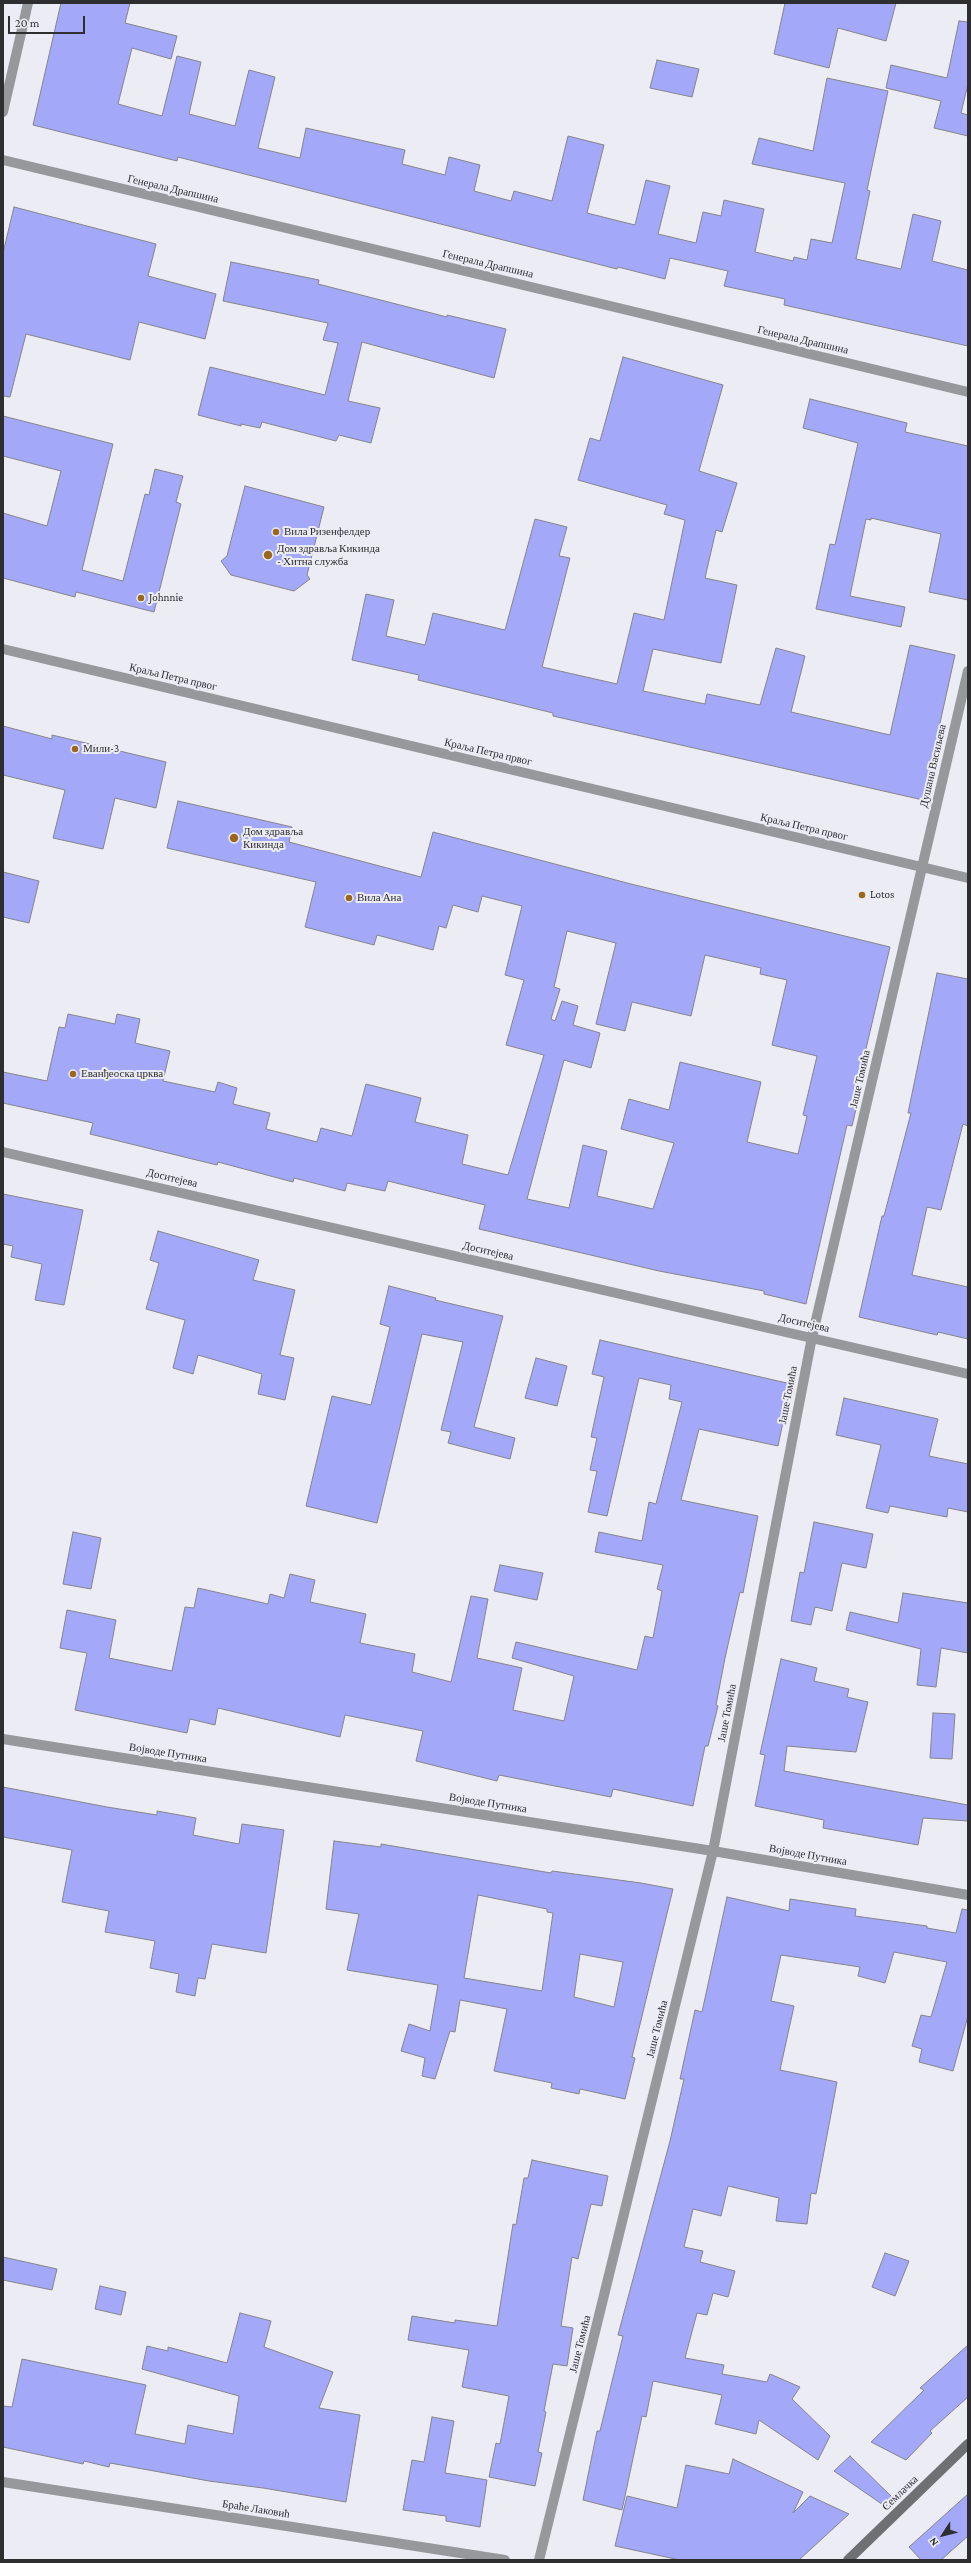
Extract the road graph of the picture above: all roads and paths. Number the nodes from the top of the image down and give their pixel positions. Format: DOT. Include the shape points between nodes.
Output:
graph roads {
  1 [pos="28,3"];
  2 [pos="3,112"];
  3 [pos="3,160"];
  4 [pos="968,392"];
  5 [pos="3,649"];
  6 [pos="968,671"];
  7 [pos="921,867"];
  8 [pos="968,878"];
  9 [pos="3,1152"];
  10 [pos="812,1337"];
  11 [pos="968,1374"];
  12 [pos="3,1739"];
  13 [pos="713,1851"];
  14 [pos="968,1895"];
  15 [pos="968,2444"];
  16 [pos="3,2482"];
  17 [pos="505,2560"];
  18 [pos="539,2560"];
  19 [pos="848,2560"];
  1 -- 2 [label="street"];
  3 -- 4 [label="street, Генерала Драпшина"];
  5 -- 7 [label="street, Краља Петра првог"];
  6 -- 7 [label="street, Душана Васиљева"];
  7 -- 8 [label="street, Краља Петра првог"];
  7 -- 10 [label="street, Јаше Томића"];
  9 -- 10 [label="street, Доситејева"];
  10 -- 11 [label="street, Доситејева"];
  10 -- 13 [label="street, Јаше Томића"];
  12 -- 13 [label="street, Војводе Путника"];
  13 -- 14 [label="street, Војводе Путника"];
  13 -- 18 [label="street, Јаше Томића"];
  15 -- 19 [label="main road, Семлачка"];
  16 -- 17 [label="street, Браће Лаковић"];
}
